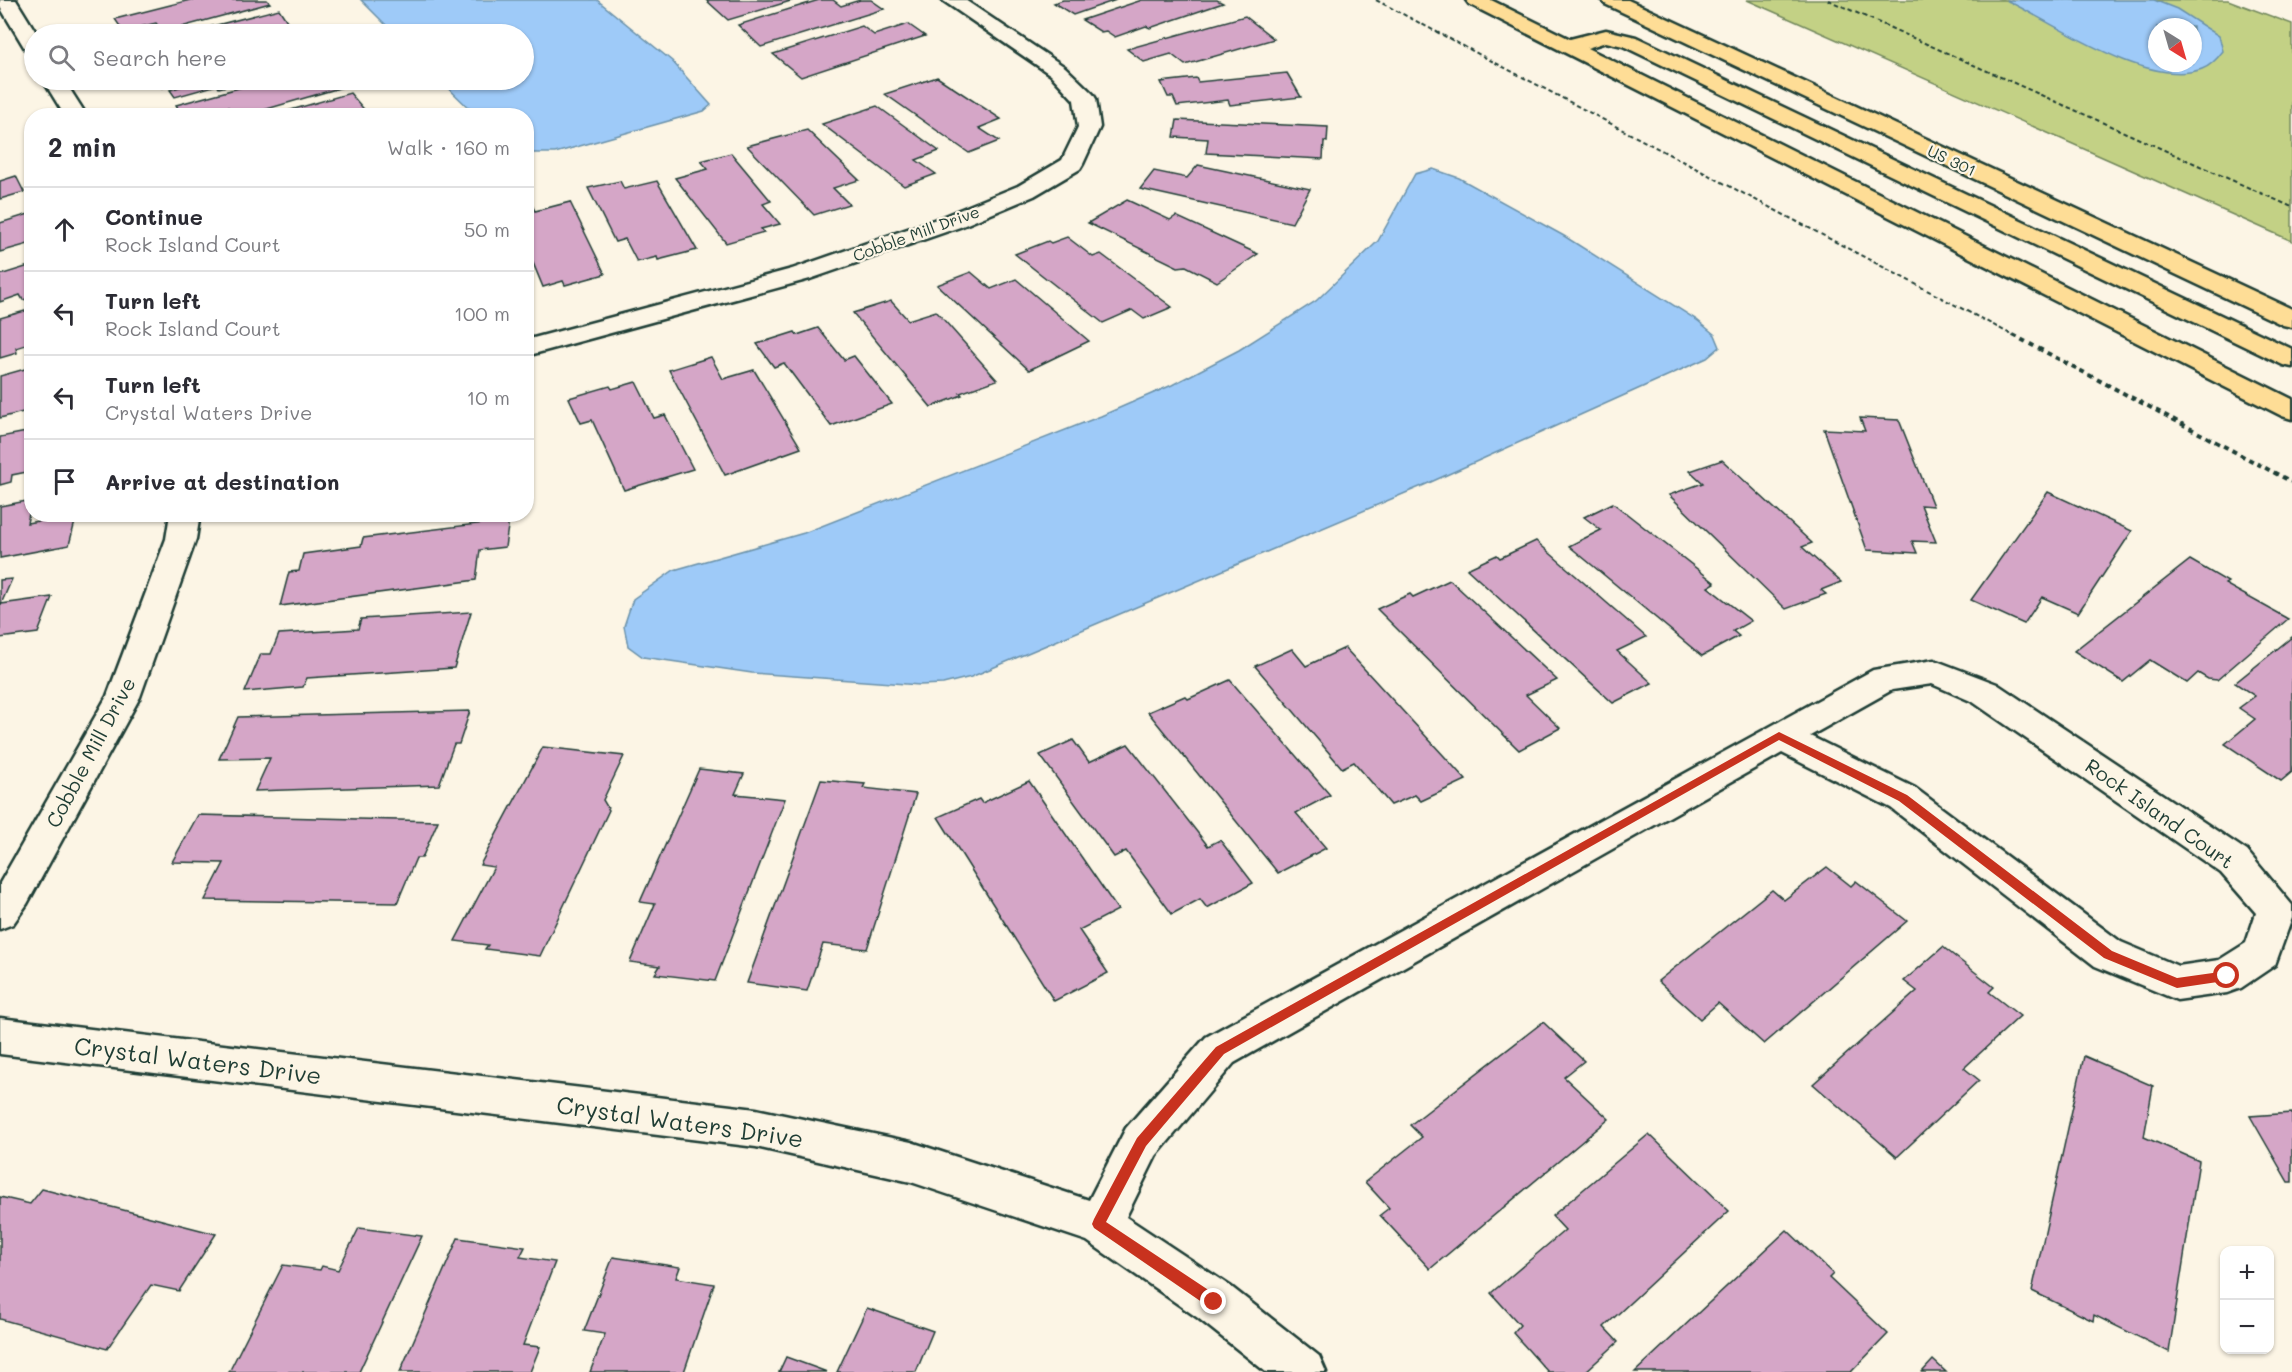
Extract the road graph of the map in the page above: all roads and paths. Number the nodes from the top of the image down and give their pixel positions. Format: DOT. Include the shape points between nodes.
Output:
graph roads {
  1 [pos="6,0"];
  2 [pos="952,0"];
  3 [pos="1376,0"];
  4 [pos="1476,0"];
  5 [pos="1612,0"];
  6 [pos="1828,0"];
  7 [pos="24,30"];
  8 [pos="1569,46"];
  9 [pos="60,90"];
  10 [pos="71,108"];
  11 [pos="2292,207"];
  12 [pos="2292,319"];
  13 [pos="534,346"];
  14 [pos="2292,358"];
  15 [pos="2292,410"];
  16 [pos="2292,482"];
  17 [pos="184,522"];
  18 [pos="1779,736"];
  19 [pos="0,913"];
  20 [pos="0,1036"];
  21 [pos="1098,1224"];
  22 [pos="1303,1372"];
  1 -- 7 [label="street"];
  2 -- 13 [label="street, Cobble Mill Drive" via="1058,71 1085,99 1089,127 1072,164 1026,191 951,222 801,274"];
  3 -- 16 [label="path"];
  4 -- 8 [label="main road"];
  5 -- 12 [label="main road, US 301 / US 301"];
  6 -- 11 [label="path"];
  8 -- 14 [label="main road" via="1606,36 1629,42"];
  8 -- 15 [label="main road"];
  9 -- 10 [label="street"];
  17 -- 19 [label="street, Cobble Mill Drive" via="123,697"];
  18 -- 18 [label="street, Rock Island Court" via="1885,679 1934,672 1985,693 2234,862 2276,910 2262,953 2227,976 2177,983 2108,954 1903,798"];
  18 -- 21 [label="street, Rock Island Court" via="1220,1050 1141,1142"];
  20 -- 21 [label="street, Crystal Waters Drive" via="756,1128 911,1162"];
  21 -- 22 [label="street, Crystal Waters Drive" via="1214,1302"];
}
